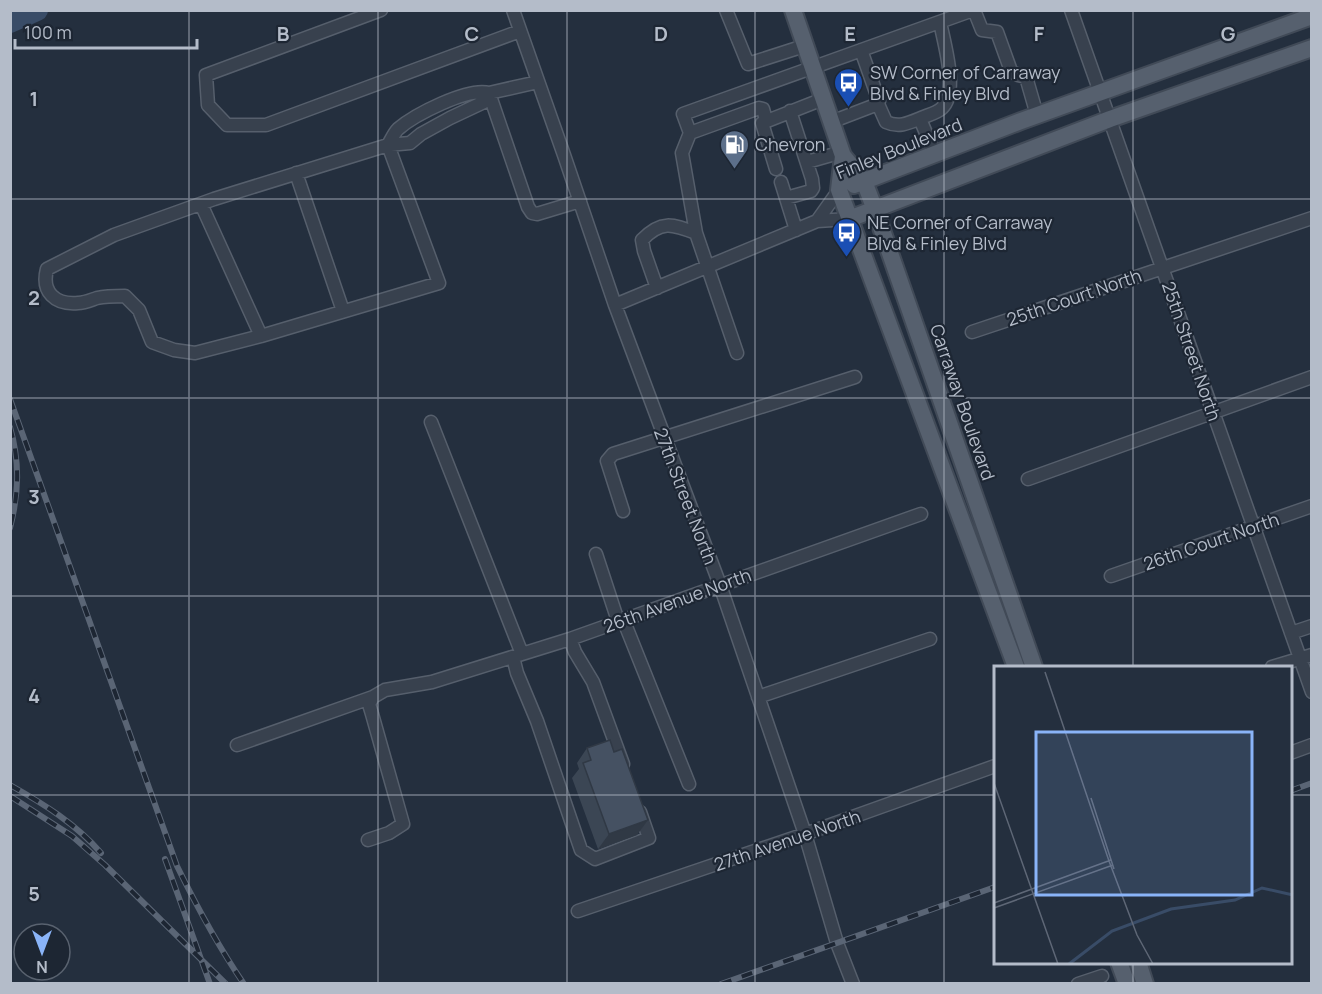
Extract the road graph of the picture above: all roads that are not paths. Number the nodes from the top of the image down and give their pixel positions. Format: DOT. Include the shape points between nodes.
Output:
graph roads {
  1 [pos="381,10"];
  2 [pos="513,10"];
  3 [pos="726,10"];
  4 [pos="793,10"];
  5 [pos="974,10"];
  6 [pos="1071,10"];
  7 [pos="1311,16"];
  8 [pos="940,22"];
  9 [pos="520,31"];
  10 [pos="804,46"];
  11 [pos="1311,48"];
  12 [pos="861,50"];
  13 [pos="812,68"];
  14 [pos="538,82"];
  15 [pos="1100,92"];
  16 [pos="489,93"];
  17 [pos="823,99"];
  18 [pos="878,104"];
  19 [pos="790,111"];
  20 [pos="1037,115"];
  21 [pos="920,119"];
  22 [pos="1110,119"];
  23 [pos="766,120"];
  24 [pos="831,122"];
  25 [pos="690,133"];
  26 [pos="388,145"];
  27 [pos="842,154"];
  28 [pos="935,154"];
  29 [pos="807,162"];
  30 [pos="776,169"];
  31 [pos="296,173"];
  32 [pos="864,181"];
  33 [pos="781,183"];
  34 [pos="839,190"];
  35 [pos="786,198"];
  36 [pos="580,201"];
  37 [pos="201,204"];
  38 [pos="875,210"];
  39 [pos="1311,218"];
  40 [pos="849,219"];
  41 [pos="817,221"];
  42 [pos="796,230"];
  43 [pos="696,233"];
  44 [pos="706,267"];
  45 [pos="1162,267"];
  46 [pos="657,288"];
  47 [pos="615,305"];
  48 [pos="343,311"];
  49 [pos="972,332"];
  50 [pos="261,336"];
  51 [pos="737,353"];
  52 [pos="855,377"];
  53 [pos="1311,377"];
  54 [pos="1213,412"];
  55 [pos="431,422"];
  56 [pos="664,437"];
  57 [pos="1028,479"];
  58 [pos="1311,506"];
  59 [pos="623,511"];
  60 [pos="921,514"];
  61 [pos="1253,526"];
  62 [pos="596,554"];
  63 [pos="1111,576"];
  64 [pos="720,585"];
  65 [pos="621,620"];
  66 [pos="1311,626"];
  67 [pos="1291,633"];
  68 [pos="570,639"];
  69 [pos="930,639"];
  70 [pos="517,655"];
  71 [pos="1305,656"];
  72 [pos="1034,665"];
  73 [pos="1016,666"];
  74 [pos="1275,666"];
  75 [pos="1311,692"];
  76 [pos="373,697"];
  77 [pos="758,698"];
  78 [pos="237,745"];
  79 [pos="1311,745"];
  80 [pos="1292,752"];
  81 [pos="994,766"];
  82 [pos="625,771"];
  83 [pos="689,784"];
  84 [pos="637,804"];
  85 [pos="806,834"];
  86 [pos="368,840"];
  87 [pos="578,911"];
  88 [pos="1119,964"];
  89 [pos="1138,964"];
  90 [pos="1102,976"];
  91 [pos="853,984"];
  92 [pos="1078,984"];
  93 [pos="1127,984"];
  94 [pos="1145,984"];
  1 -- 9 [label="street" via="206,75 208,105 227,125 266,125"];
  2 -- 9 [label="street, 27th Street North"];
  3 -- 10 [label="street" via="748,64"];
  4 -- 10 [label="main road, Carraway Boulevard"];
  5 -- 8 [label="street"];
  5 -- 20 [label="street" via="982,30 997,32 1011,70 1026,77"];
  6 -- 15 [label="street, 25th Street North"];
  7 -- 15 [label="main road, Finley Boulevard"];
  8 -- 12 [label="street"];
  8 -- 21 [label="street" via="950,75 949,94 942,108"];
  9 -- 14 [label="street, 27th Street North"];
  10 -- 13 [label="main road, Carraway Boulevard"];
  11 -- 22 [label="main road"];
  12 -- 13 [label="street"];
  12 -- 18 [label="street"];
  13 -- 17 [label="main road, Carraway Boulevard"];
  13 -- 25 [label="street" via="683,114"];
  14 -- 16 [label="street"];
  14 -- 36 [label="street, 27th Street North"];
  15 -- 20 [label="main road, Finley Boulevard"];
  15 -- 22 [label="street, 25th Street North"];
  16 -- 26 [label="street" via="484,102 411,143"];
  16 -- 26 [label="street" via="468,94 426,111 397,130"];
  16 -- 36 [label="street" via="532,213"];
  17 -- 19 [label="street"];
  17 -- 24 [label="main road, Carraway Boulevard"];
  18 -- 21 [label="street" via="886,122 895,126"];
  18 -- 24 [label="street"];
  19 -- 23 [label="street"];
  19 -- 29 [label="street"];
  20 -- 28 [label="main road, Finley Boulevard"];
  21 -- 28 [label="street"];
  22 -- 38 [label="main road"];
  22 -- 45 [label="street, 25th Street North"];
  23 -- 25 [label="street" via="759,108"];
  23 -- 30 [label="street" via="762,128"];
  24 -- 27 [label="main road, Carraway Boulevard"];
  25 -- 43 [label="street" via="682,153"];
  26 -- 31 [label="street"];
  26 -- 48 [label="street" via="439,283"];
  27 -- 29 [label="street"];
  27 -- 32 [label="main road, Carraway Boulevard"];
  27 -- 34 [label="main road, Carraway Boulevard"];
  28 -- 32 [label="main road, Finley Boulevard"];
  29 -- 35 [label="street" via="813,188"];
  31 -- 37 [label="street"];
  31 -- 48 [label="street"];
  32 -- 34 [label="main road, Finley Boulevard"];
  32 -- 38 [label="main road, Carraway Boulevard"];
  33 -- 35 [label="street"];
  34 -- 40 [label="main road, Carraway Boulevard"];
  34 -- 41 [label="street, Finley Boulevard"];
  35 -- 42 [label="street"];
  36 -- 47 [label="street, 27th Street North"];
  37 -- 50 [label="street"];
  37 -- 50 [label="street" via="114,236 47,269 47,290 66,303 125,296 139,310 152,342 174,350 195,353"];
  38 -- 40 [label="main road"];
  38 -- 72 [label="main road, Carraway Boulevard"];
  39 -- 45 [label="street, 25th Court North"];
  40 -- 41 [label="street"];
  40 -- 73 [label="main road, Carraway Boulevard"];
  41 -- 42 [label="street"];
  42 -- 44 [label="street"];
  43 -- 44 [label="street"];
  43 -- 46 [label="street" via="673,224 651,230 642,240"];
  44 -- 46 [label="street"];
  44 -- 51 [label="street"];
  45 -- 49 [label="street, 25th Court North"];
  45 -- 54 [label="street, 25th Street North"];
  46 -- 47 [label="street"];
  47 -- 56 [label="street, 27th Street North"];
  48 -- 50 [label="street"];
  52 -- 56 [label="street"];
  53 -- 54 [label="street"];
  54 -- 57 [label="street"];
  54 -- 61 [label="street, 25th Street North"];
  55 -- 70 [label="street"];
  56 -- 59 [label="street" via="610,456 607,461"];
  56 -- 64 [label="street, 27th Street North"];
  58 -- 61 [label="street, 26th Court North"];
  60 -- 64 [label="street, 26th Avenue North"];
  61 -- 63 [label="street, 26th Court North"];
  61 -- 67 [label="street, 25th Street North"];
  62 -- 65 [label="street"];
  64 -- 65 [label="street, 26th Avenue North"];
  64 -- 77 [label="street, 27th Street North"];
  65 -- 68 [label="street, 26th Avenue North"];
  65 -- 83 [label="street"];
  66 -- 67 [label="street"];
  67 -- 71 [label="street, 25th Street North"];
  68 -- 70 [label="street, 26th Avenue North"];
  68 -- 82 [label="street" via="593,682"];
  69 -- 77 [label="street"];
  70 -- 76 [label="street, 26th Avenue North" via="432,682 385,690"];
  70 -- 84 [label="street" via="517,673 581,850 595,859 649,838"];
  71 -- 74 [label="street"];
  71 -- 75 [label="street, 25th Street North"];
  76 -- 78 [label="street, 26th Avenue North"];
  76 -- 86 [label="street" via="369,704 403,824"];
  77 -- 85 [label="street, 27th Street North"];
  79 -- 80 [label="street"];
  81 -- 85 [label="street, 27th Avenue North"];
  85 -- 87 [label="street, 27th Avenue North"];
  85 -- 91 [label="street, 27th Street North" via="837,943"];
  88 -- 93 [label="main road"];
  89 -- 94 [label="main road"];
  90 -- 92 [label="street"];
}
